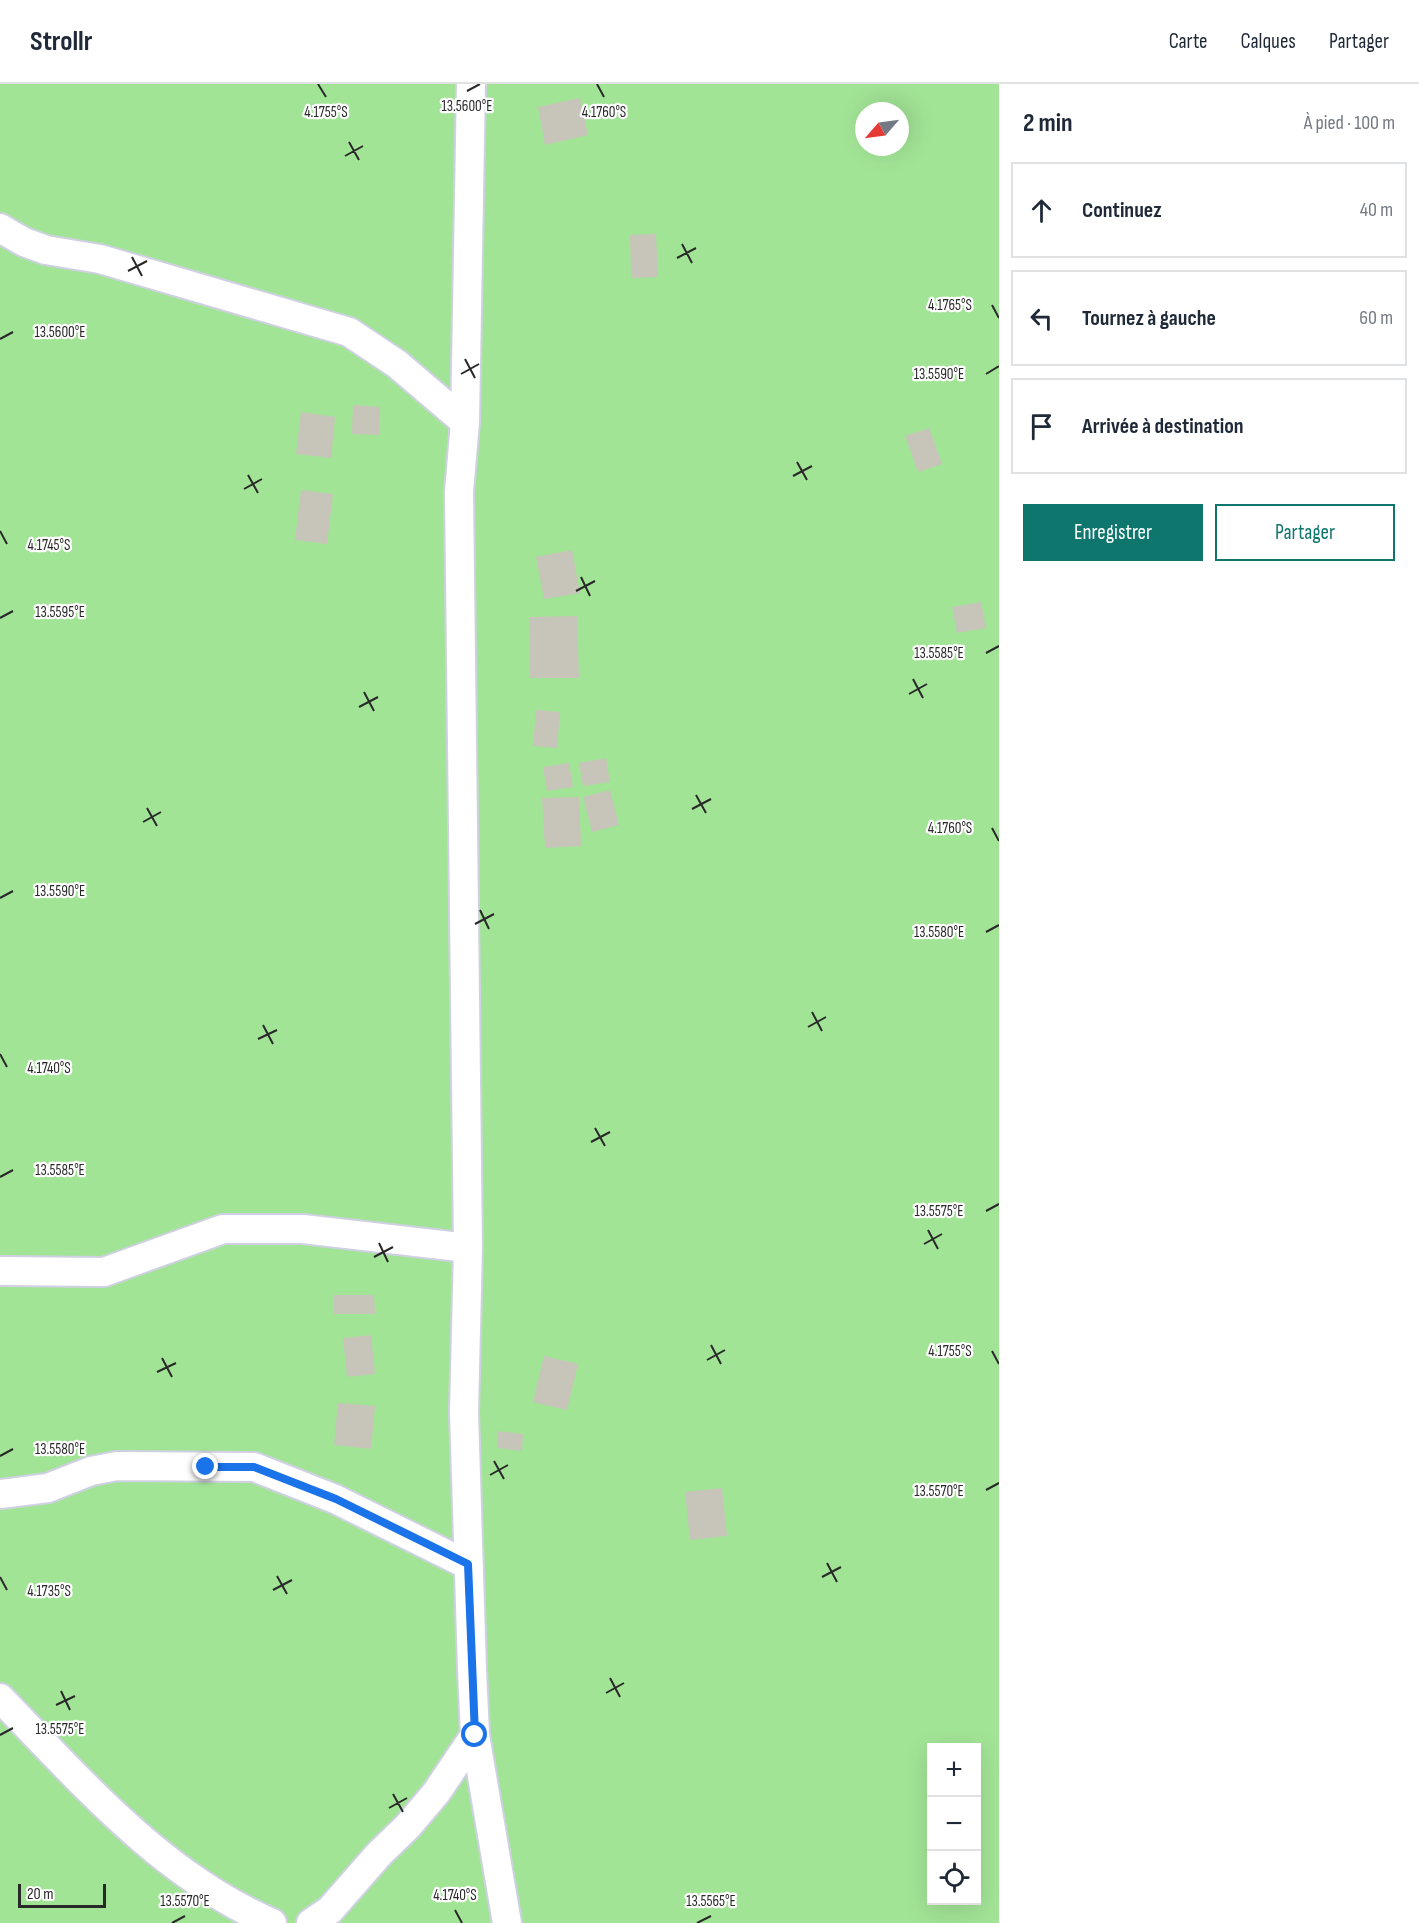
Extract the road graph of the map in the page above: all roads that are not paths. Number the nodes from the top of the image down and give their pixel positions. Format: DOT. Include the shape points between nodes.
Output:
graph roads {
  1 [pos="471,84"];
  2 [pos="0,228"];
  3 [pos="465,422"];
  4 [pos="468,1248"];
  5 [pos="0,1271"];
  6 [pos="0,1494"];
  7 [pos="468,1564"];
  8 [pos="0,1698"];
  9 [pos="475,1735"];
  10 [pos="272,1923"];
  11 [pos="311,1923"];
  12 [pos="507,1923"];
  1 -- 3 [label="street"];
  2 -- 3 [label="street" via="46,250 100,258 350,332 397,364"];
  3 -- 4 [label="street" via="459,492"];
  4 -- 5 [label="street" via="303,1229 223,1229 104,1272"];
  4 -- 7 [label="street" via="464,1412"];
  6 -- 7 [label="street" via="48,1488 91,1471 117,1466 254,1467 336,1499"];
  7 -- 9 [label="street"];
  8 -- 10 [label="street" via="145,1842 188,1877"];
  9 -- 11 [label="street" via="408,1826 330,1910"];
  9 -- 12 [label="street"];
}
